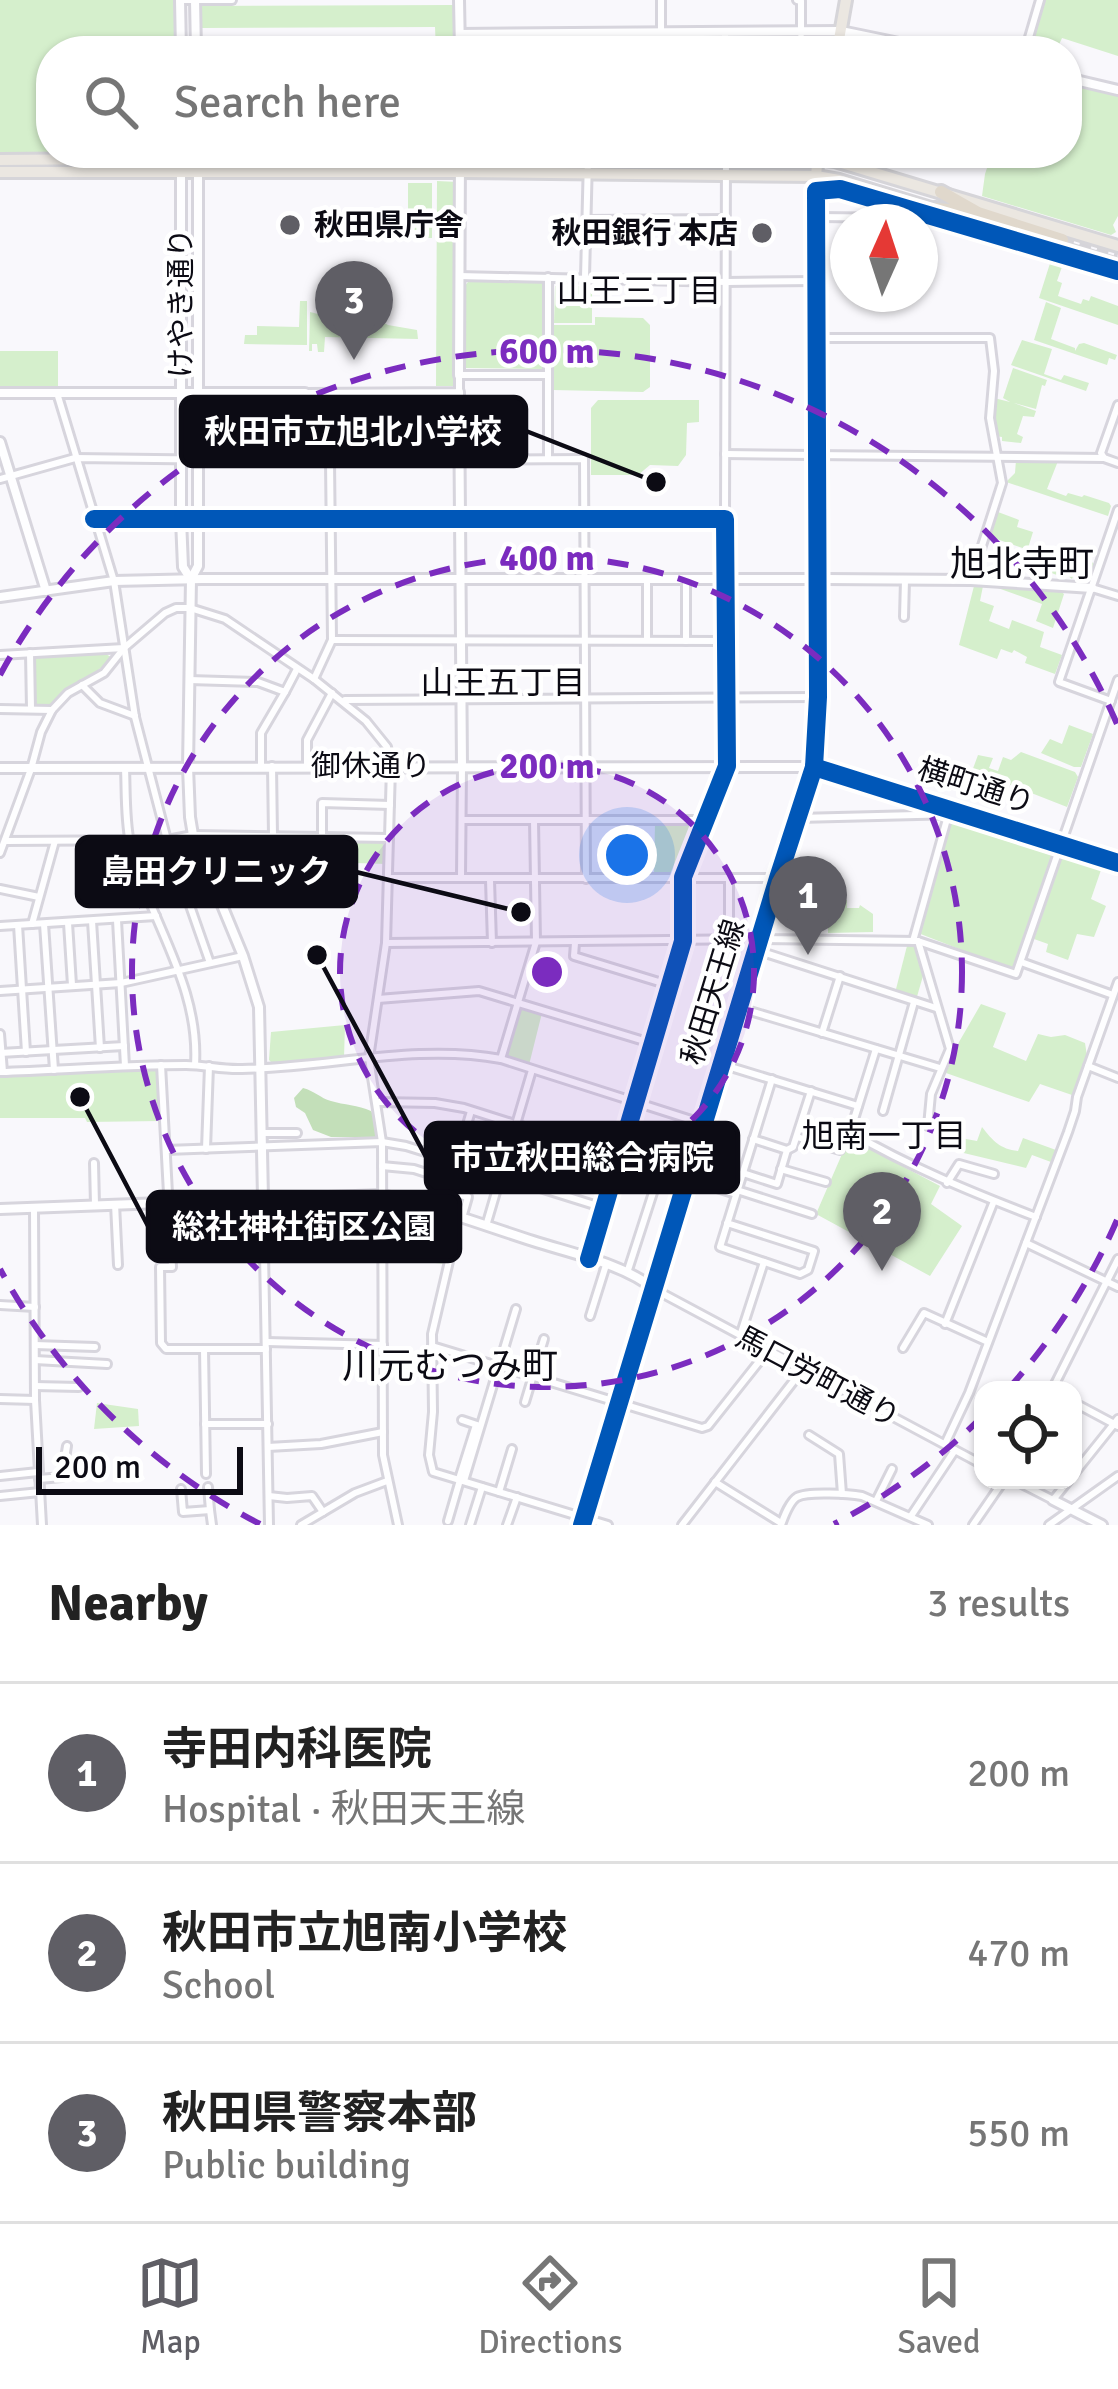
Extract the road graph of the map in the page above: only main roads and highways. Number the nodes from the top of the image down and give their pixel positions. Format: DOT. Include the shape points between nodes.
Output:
graph roads {
  1 [pos="846,0"];
  2 [pos="840,36"];
  3 [pos="0,160"];
  4 [pos="36,160"];
  5 [pos="72,168"];
  6 [pos="356,168"];
  7 [pos="816,168"];
  8 [pos="859,168"];
  9 [pos="0,172"];
  10 [pos="815,176"];
  11 [pos="941,192"];
  12 [pos="939,210"];
  13 [pos="978,213"];
  14 [pos="1062,240"];
  15 [pos="1117,243"];
  16 [pos="1118,265"];
  17 [pos="584,1521"];
  1 -- 2 [label="main road"];
  3 -- 4 [label="main road"];
  5 -- 9 [label="main road"];
  6 -- 10 [label="main road"];
  7 -- 10 [label="main road, 秋田天王線"];
  8 -- 11 [label="main road"];
  10 -- 12 [label="main road"];
  10 -- 17 [label="main road, 秋田天王線" via="814,766"];
  11 -- 13 [label="highway"];
  11 -- 15 [label="main road"];
  12 -- 13 [label="highway"];
  12 -- 16 [label="main road"];
  13 -- 14 [label="highway"];
}
